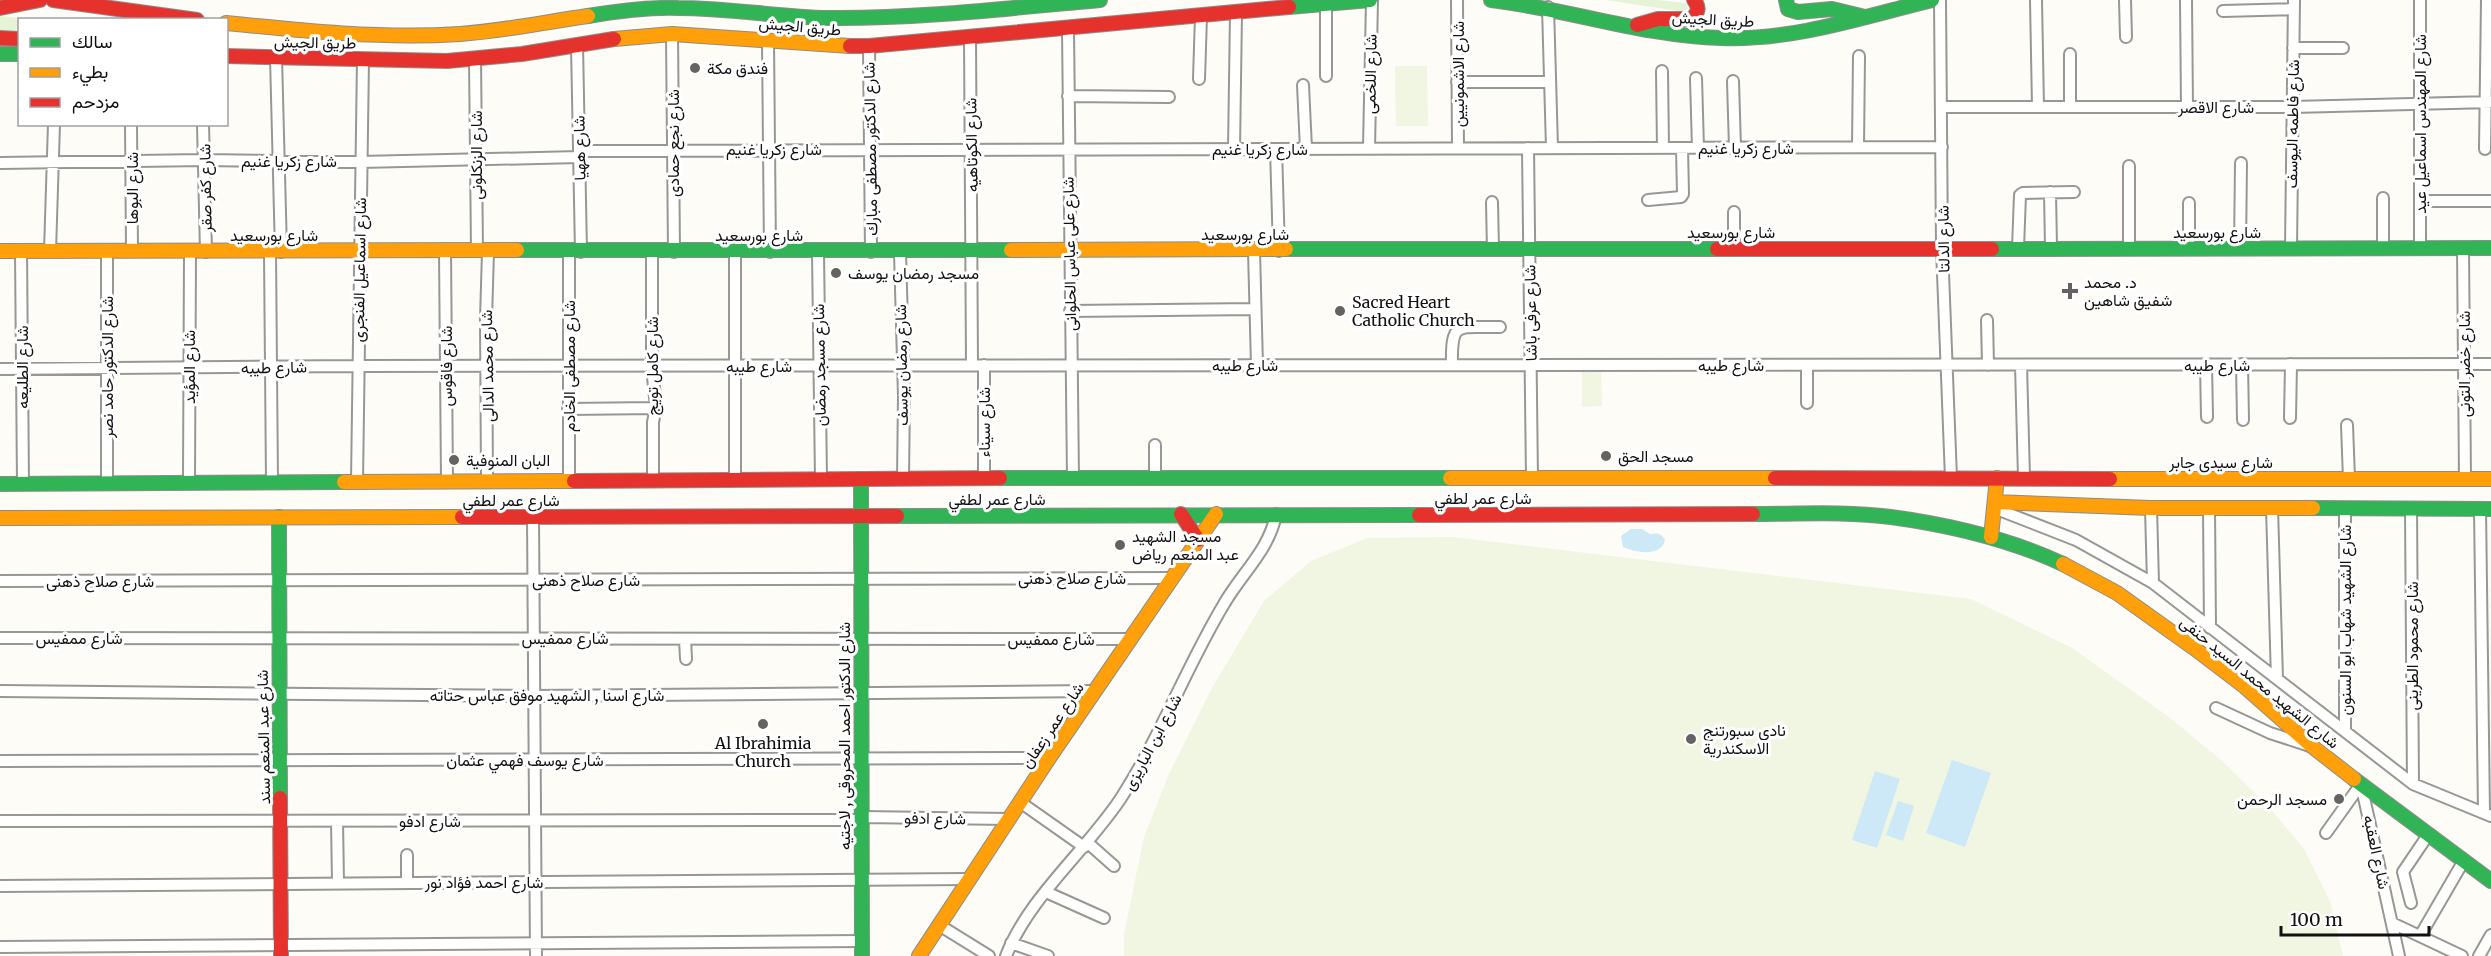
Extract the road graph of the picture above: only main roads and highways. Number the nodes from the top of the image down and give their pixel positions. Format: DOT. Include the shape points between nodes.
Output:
graph roads {
  1 [pos="40,0"];
  2 [pos="53,0"];
  3 [pos="1100,0"];
  4 [pos="1371,0"];
  5 [pos="1491,0"];
  6 [pos="1694,0"];
  7 [pos="1786,0"];
  8 [pos="1932,0"];
  9 [pos="0,8"];
  10 [pos="1866,17"];
  11 [pos="182,18"];
  12 [pos="228,23"];
  13 [pos="1632,26"];
  14 [pos="0,38"];
  15 [pos="18,39"];
  16 [pos="0,54"];
  17 [pos="18,54"];
  18 [pos="228,56"];
  19 [pos="2491,248"];
  20 [pos="0,251"];
  21 [pos="1951,478"];
  22 [pos="1997,478"];
  23 [pos="861,479"];
  24 [pos="2491,479"];
  25 [pos="0,483"];
  26 [pos="1994,505"];
  27 [pos="2486,509"];
  28 [pos="1181,514"];
  29 [pos="1216,514"];
  30 [pos="861,515"];
  31 [pos="279,517"];
  32 [pos="0,518"];
  33 [pos="1991,537"];
  34 [pos="1198,540"];
  35 [pos="2491,881"];
  36 [pos="281,950"];
  37 [pos="862,956"];
  38 [pos="919,956"];
  1 -- 9 [label="main road"];
  2 -- 11 [label="main road"];
  3 -- 12 [label="main road, طريق الجيش" via="870,18 653,8 486,32 432,35 355,34"];
  4 -- 18 [label="main road, طريق الجيش" via="869,46 672,34 624,37 476,59"];
  5 -- 13 [label="main road, طريق الجيش" via="1548,7"];
  6 -- 13 [label="main road" via="1698,11 1692,19 1658,19"];
  7 -- 10 [label="main road" via="1788,9 1795,12 1832,9"];
  8 -- 10 [label="main road, طريق الجيش"];
  10 -- 13 [label="main road, طريق الجيش" via="1809,32 1750,39 1691,36"];
  14 -- 15 [label="main road"];
  16 -- 17 [label="main road"];
  19 -- 20 [label="main road, شارع بورسعيد"];
  21 -- 22 [label="main road, شارع سيدى جابر"];
  21 -- 23 [label="main road, شارع عمر لطفي"];
  22 -- 24 [label="main road, شارع سيدى جابر"];
  22 -- 26 [label="main road"];
  23 -- 25 [label="main road, شارع عمر لطفي"];
  23 -- 30 [label="main road, شارع الدكتور احمد المحروقى , لاجتيه"];
  26 -- 27 [label="main road"];
  26 -- 33 [label="main road"];
  28 -- 29 [label="main road, شارع عمر لطفي"];
  28 -- 30 [label="main road, شارع عمر لطفي"];
  28 -- 34 [label="main road"];
  29 -- 33 [label="main road, شارع عمر لطفي" via="1843,514 1890,517"];
  29 -- 34 [label="main road, شارع عمر زعفان"];
  30 -- 31 [label="main road, شارع عمر لطفي"];
  30 -- 37 [label="main road, شارع الدكتور احمد المحروقى , لاجتيه"];
  31 -- 32 [label="main road, شارع عمر لطفي"];
  31 -- 36 [label="main road, شارع عبد المنعم سند"];
  33 -- 35 [label="main road, شارع الشهيد محمد السيد حنفى" via="2035,551 2117,593 2236,680 2313,747"];
  34 -- 38 [label="main road, شارع عمر زعفان"];
}
